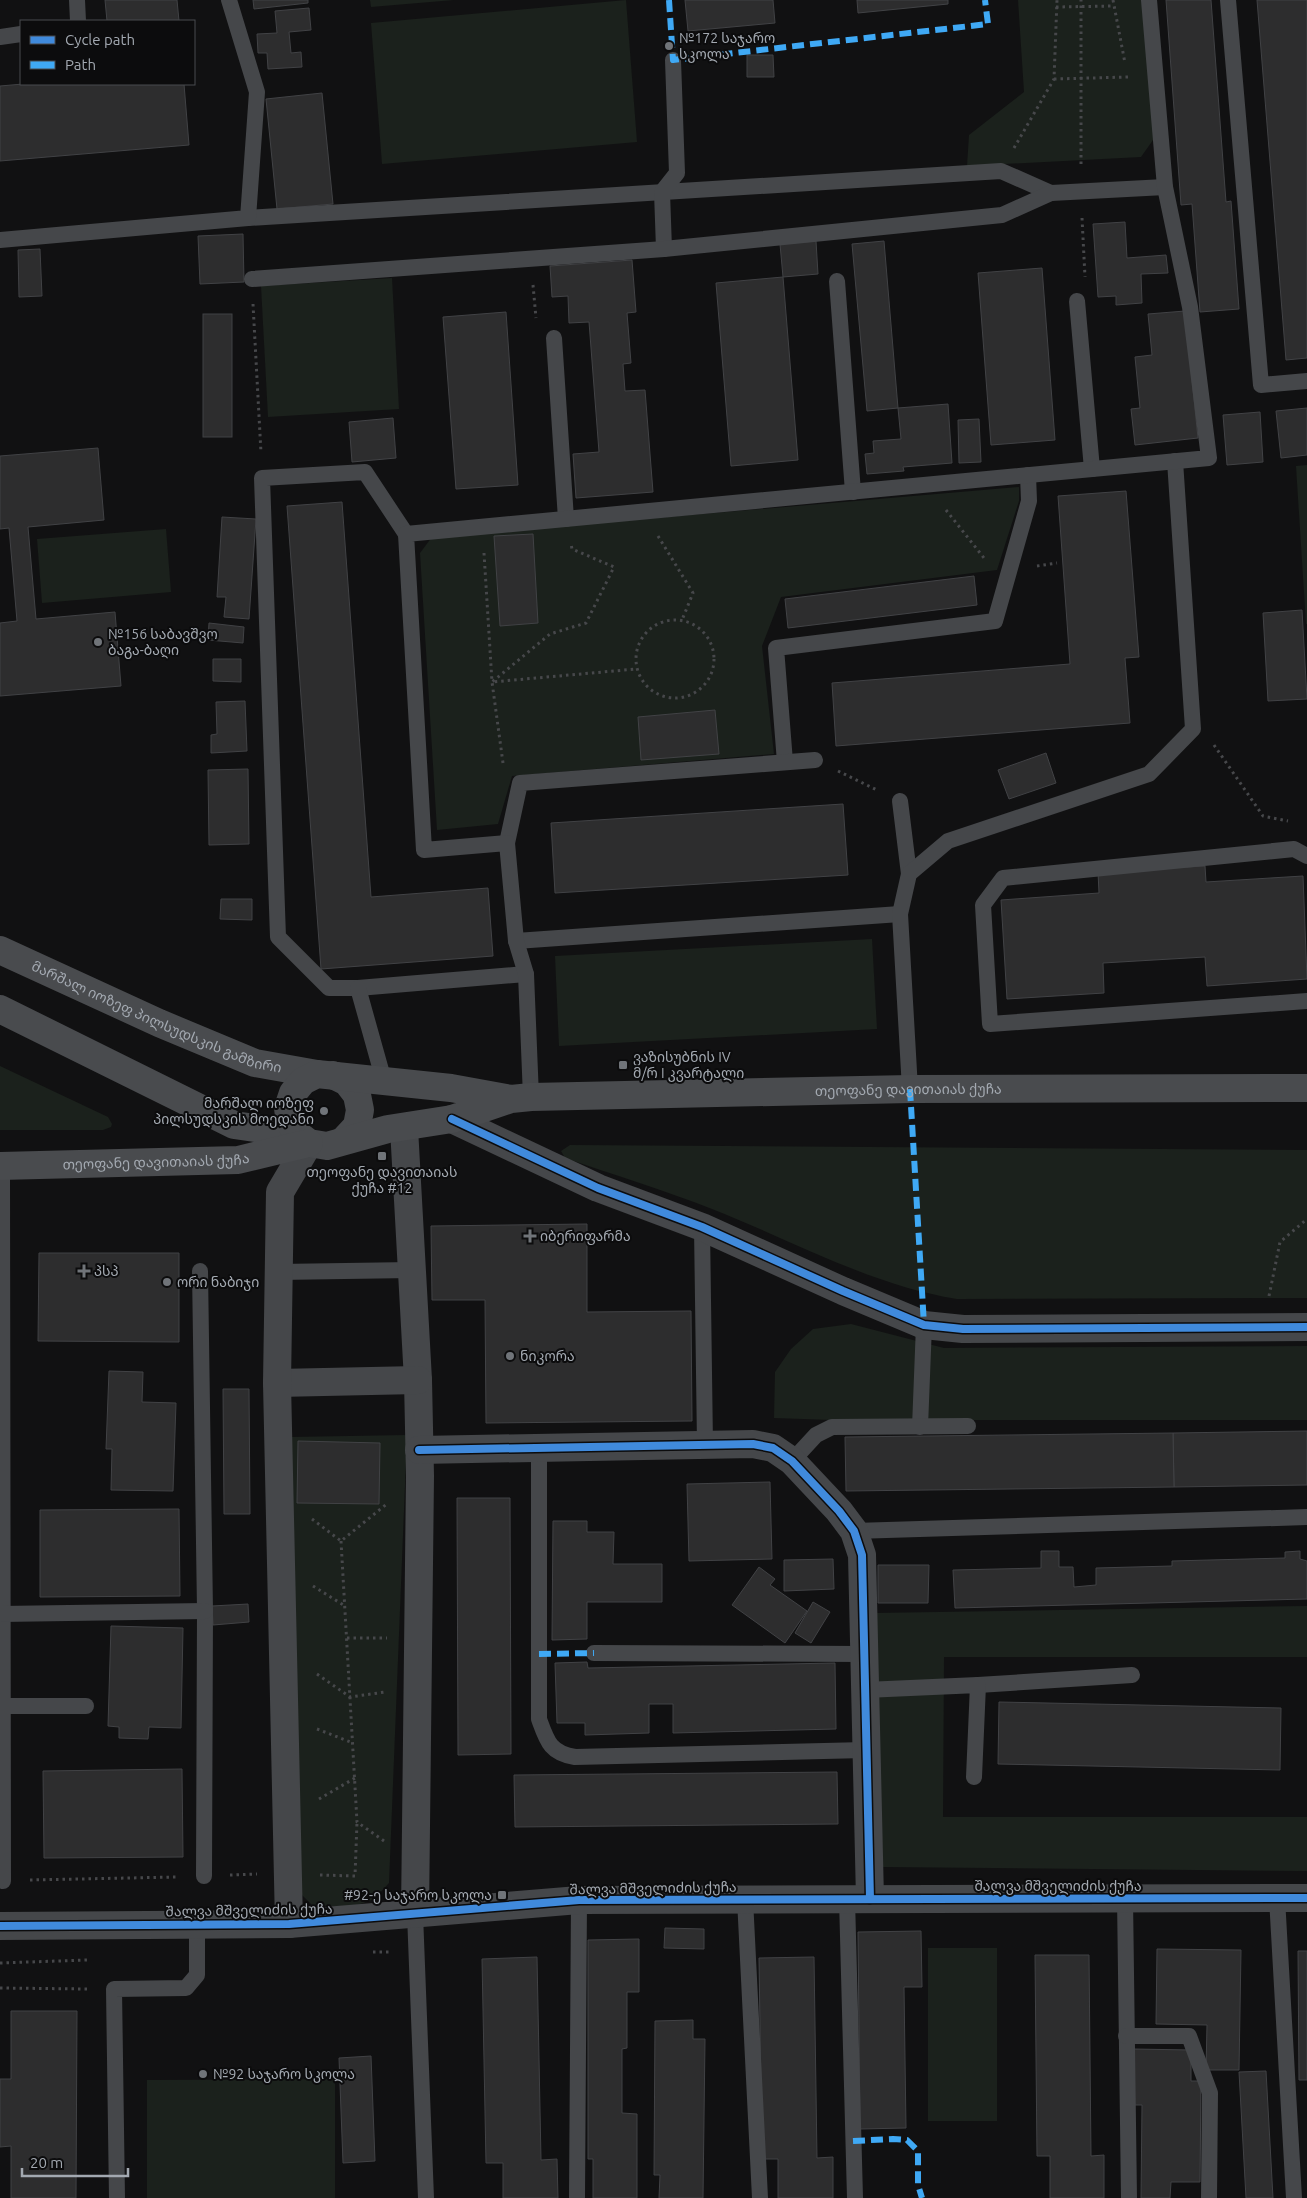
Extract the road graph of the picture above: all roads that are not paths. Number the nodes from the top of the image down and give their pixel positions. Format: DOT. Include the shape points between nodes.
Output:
graph roads {
  1 [pos="77,0"];
  2 [pos="229,0"];
  3 [pos="1149,0"];
  4 [pos="1228,0"];
  5 [pos="78,20"];
  6 [pos="20,34"];
  7 [pos="0,37"];
  8 [pos="673,60"];
  9 [pos="1166,187"];
  10 [pos="662,192"];
  11 [pos="1051,193"];
  12 [pos="248,218"];
  13 [pos="0,240"];
  14 [pos="664,249"];
  15 [pos="252,280"];
  16 [pos="837,281"];
  17 [pos="1077,301"];
  18 [pos="554,338"];
  19 [pos="1307,381"];
  20 [pos="1175,461"];
  21 [pos="1092,469"];
  22 [pos="1028,475"];
  23 [pos="853,492"];
  24 [pos="566,519"];
  25 [pos="406,534"];
  26 [pos="815,760"];
  27 [pos="785,762"];
  28 [pos="900,801"];
  29 [pos="506,843"];
  30 [pos="1307,856"];
  31 [pos="909,874"];
  32 [pos="900,914"];
  33 [pos="516,941"];
  34 [pos="0,950"];
  35 [pos="526,974"];
  36 [pos="358,988"];
  37 [pos="1307,1001"];
  38 [pos="0,1009"];
  39 [pos="325,1075"];
  40 [pos="384,1081"];
  41 [pos="1307,1088"];
  42 [pos="910,1089"];
  43 [pos="521,1098"];
  44 [pos="452,1119"];
  45 [pos="404,1128"];
  46 [pos="303,1139"];
  47 [pos="344,1140"];
  48 [pos="1,1166"];
  49 [pos="702,1227"];
  50 [pos="412,1270"];
  51 [pos="200,1272"];
  52 [pos="278,1272"];
  53 [pos="924,1325"];
  54 [pos="1307,1327"];
  55 [pos="418,1380"];
  56 [pos="277,1383"];
  57 [pos="968,1426"];
  58 [pos="920,1427"];
  59 [pos="706,1445"];
  60 [pos="538,1448"];
  61 [pos="792,1461"];
  62 [pos="420,1463"];
  63 [pos="1307,1517"];
  64 [pos="854,1531"];
  65 [pos="205,1611"];
  66 [pos="1,1614"];
  67 [pos="594,1653"];
  68 [pos="864,1654"];
  69 [pos="1132,1675"];
  70 [pos="978,1685"];
  71 [pos="865,1690"];
  72 [pos="1,1706"];
  73 [pos="86,1706"];
  74 [pos="866,1750"];
  75 [pos="974,1777"];
  76 [pos="204,1876"];
  77 [pos="3,1881"];
  78 [pos="1126,1898"];
  79 [pos="1277,1898"];
  80 [pos="1307,1898"];
  81 [pos="745,1899"];
  82 [pos="859,1899"];
  83 [pos="579,1900"];
  84 [pos="415,1914"];
  85 [pos="197,1924"];
  86 [pos="289,1924"];
  87 [pos="0,1926"];
  88 [pos="1126,2036"];
  89 [pos="117,2198"];
  90 [pos="426,2198"];
  91 [pos="577,2198"];
  92 [pos="760,2198"];
  93 [pos="855,2198"];
  94 [pos="1129,2198"];
  95 [pos="1209,2198"];
  96 [pos="1294,2198"];
  1 -- 5 [label="lane"];
  2 -- 12 [label="lane" via="257,92"];
  3 -- 9 [label="lane"];
  4 -- 19 [label="lane" via="1261,385"];
  6 -- 7 [label="lane"];
  8 -- 10 [label="lane" via="677,173"];
  9 -- 11 [label="lane"];
  9 -- 20 [label="lane" via="1190,306 1209,458"];
  10 -- 11 [label="lane" via="1001,171"];
  10 -- 12 [label="lane"];
  10 -- 14 [label="lane"];
  11 -- 14 [label="lane" via="1002,215"];
  12 -- 13 [label="lane"];
  14 -- 15 [label="lane"];
  16 -- 23 [label="lane"];
  17 -- 21 [label="lane"];
  18 -- 24 [label="lane"];
  20 -- 21 [label="lane"];
  20 -- 31 [label="lane" via="1193,729 1149,774 948,841"];
  21 -- 22 [label="lane"];
  22 -- 23 [label="lane"];
  22 -- 27 [label="lane" via="1029,501 995,621 776,648"];
  23 -- 24 [label="lane"];
  24 -- 25 [label="lane"];
  25 -- 29 [label="lane" via="424,850"];
  25 -- 36 [label="lane" via="365,472 262,478 278,937 329,988"];
  26 -- 27 [label="lane"];
  27 -- 29 [label="lane" via="520,783"];
  28 -- 31 [label="lane"];
  29 -- 33 [label="lane"];
  30 -- 37 [label="lane" via="1294,849 1003,878 983,905 990,1024"];
  31 -- 32 [label="lane"];
  32 -- 33 [label="lane"];
  32 -- 42 [label="lane"];
  33 -- 35 [label="lane"];
  34 -- 39 [label="main road, მარშალ იოზეფ პილსუდსკის გამზირი" via="255,1063"];
  35 -- 36 [label="lane"];
  35 -- 43 [label="lane"];
  36 -- 40 [label="lane"];
  38 -- 46 [label="main road" via="234,1124"];
  39 -- 40 [label="main road, თეოფანე დავითაიას ქუჩა"];
  39 -- 46 [label="main road" via="303,1081 292,1093 288,1108 290,1122"];
  39 -- 47 [label="main road" via="348,1082 357,1095 360,1110 357,1126"];
  40 -- 43 [label="main road, თეოფანე დავითაიას ქუჩა"];
  41 -- 42 [label="main road, თეოფანე დავითაიას ქუჩა"];
  42 -- 43 [label="main road, თეოფანე დავითაიას ქუჩა"];
  43 -- 44 [label="main road, თეოფანე დავითაიას ქუჩა"];
  44 -- 45 [label="main road, თეოფანე დავითაიას ქუჩა"];
  44 -- 49 [label="street" via="598,1188"];
  45 -- 47 [label="main road, თეოფანე დავითაიას ქუჩა"];
  45 -- 50 [label="street"];
  46 -- 47 [label="main road" via="327,1146"];
  46 -- 48 [label="main road, თეოფანე დავითაიას ქუჩა" via="238,1160"];
  46 -- 52 [label="street" via="280,1192"];
  48 -- 66 [label="lane"];
  49 -- 53 [label="street"];
  49 -- 59 [label="lane"];
  50 -- 52 [label="lane"];
  50 -- 55 [label="street"];
  51 -- 65 [label="lane"];
  52 -- 56 [label="street"];
  53 -- 54 [label="street" via="963,1329"];
  53 -- 58 [label="lane"];
  55 -- 56 [label="street"];
  55 -- 62 [label="street"];
  56 -- 86 [label="street"];
  57 -- 58 [label="lane"];
  58 -- 61 [label="lane" via="832,1427 816,1435"];
  59 -- 60 [label="street"];
  59 -- 61 [label="street" via="753,1444 773,1448"];
  60 -- 62 [label="street"];
  60 -- 74 [label="lane" via="539,1719 546,1740 560,1755"];
  61 -- 64 [label="street"];
  62 -- 84 [label="street"];
  63 -- 64 [label="lane"];
  64 -- 68 [label="street" via="862,1555"];
  65 -- 66 [label="lane"];
  65 -- 76 [label="lane"];
  66 -- 72 [label="lane"];
  67 -- 68 [label="lane"];
  68 -- 71 [label="street"];
  69 -- 70 [label="lane"];
  70 -- 71 [label="lane"];
  70 -- 75 [label="lane"];
  71 -- 74 [label="street"];
  72 -- 73 [label="lane"];
  72 -- 77 [label="lane"];
  74 -- 82 [label="street"];
  78 -- 79 [label="street, შალვა მშველიძის ქუჩა"];
  78 -- 82 [label="street, შალვა მშველიძის ქუჩა"];
  78 -- 88 [label="lane"];
  79 -- 80 [label="street, შალვა მშველიძის ქუჩა"];
  79 -- 96 [label="lane"];
  81 -- 82 [label="street, შალვა მშველიძის ქუჩა"];
  81 -- 83 [label="street, შალვა მშველიძის ქუჩა"];
  81 -- 92 [label="lane"];
  82 -- 93 [label="lane"];
  83 -- 84 [label="street, შალვა მშველიძის ქუჩა"];
  83 -- 91 [label="lane"];
  84 -- 86 [label="street, შალვა მშველიძის ქუჩა"];
  84 -- 90 [label="lane"];
  85 -- 86 [label="street, შალვა მშველიძის ქუჩა"];
  85 -- 87 [label="street, შალვა მშველიძის ქუჩა"];
  85 -- 89 [label="lane" via="197,1975 186,1988 114,1989"];
  88 -- 94 [label="lane"];
  88 -- 95 [label="lane" via="1189,2036 1210,2092"];
}
